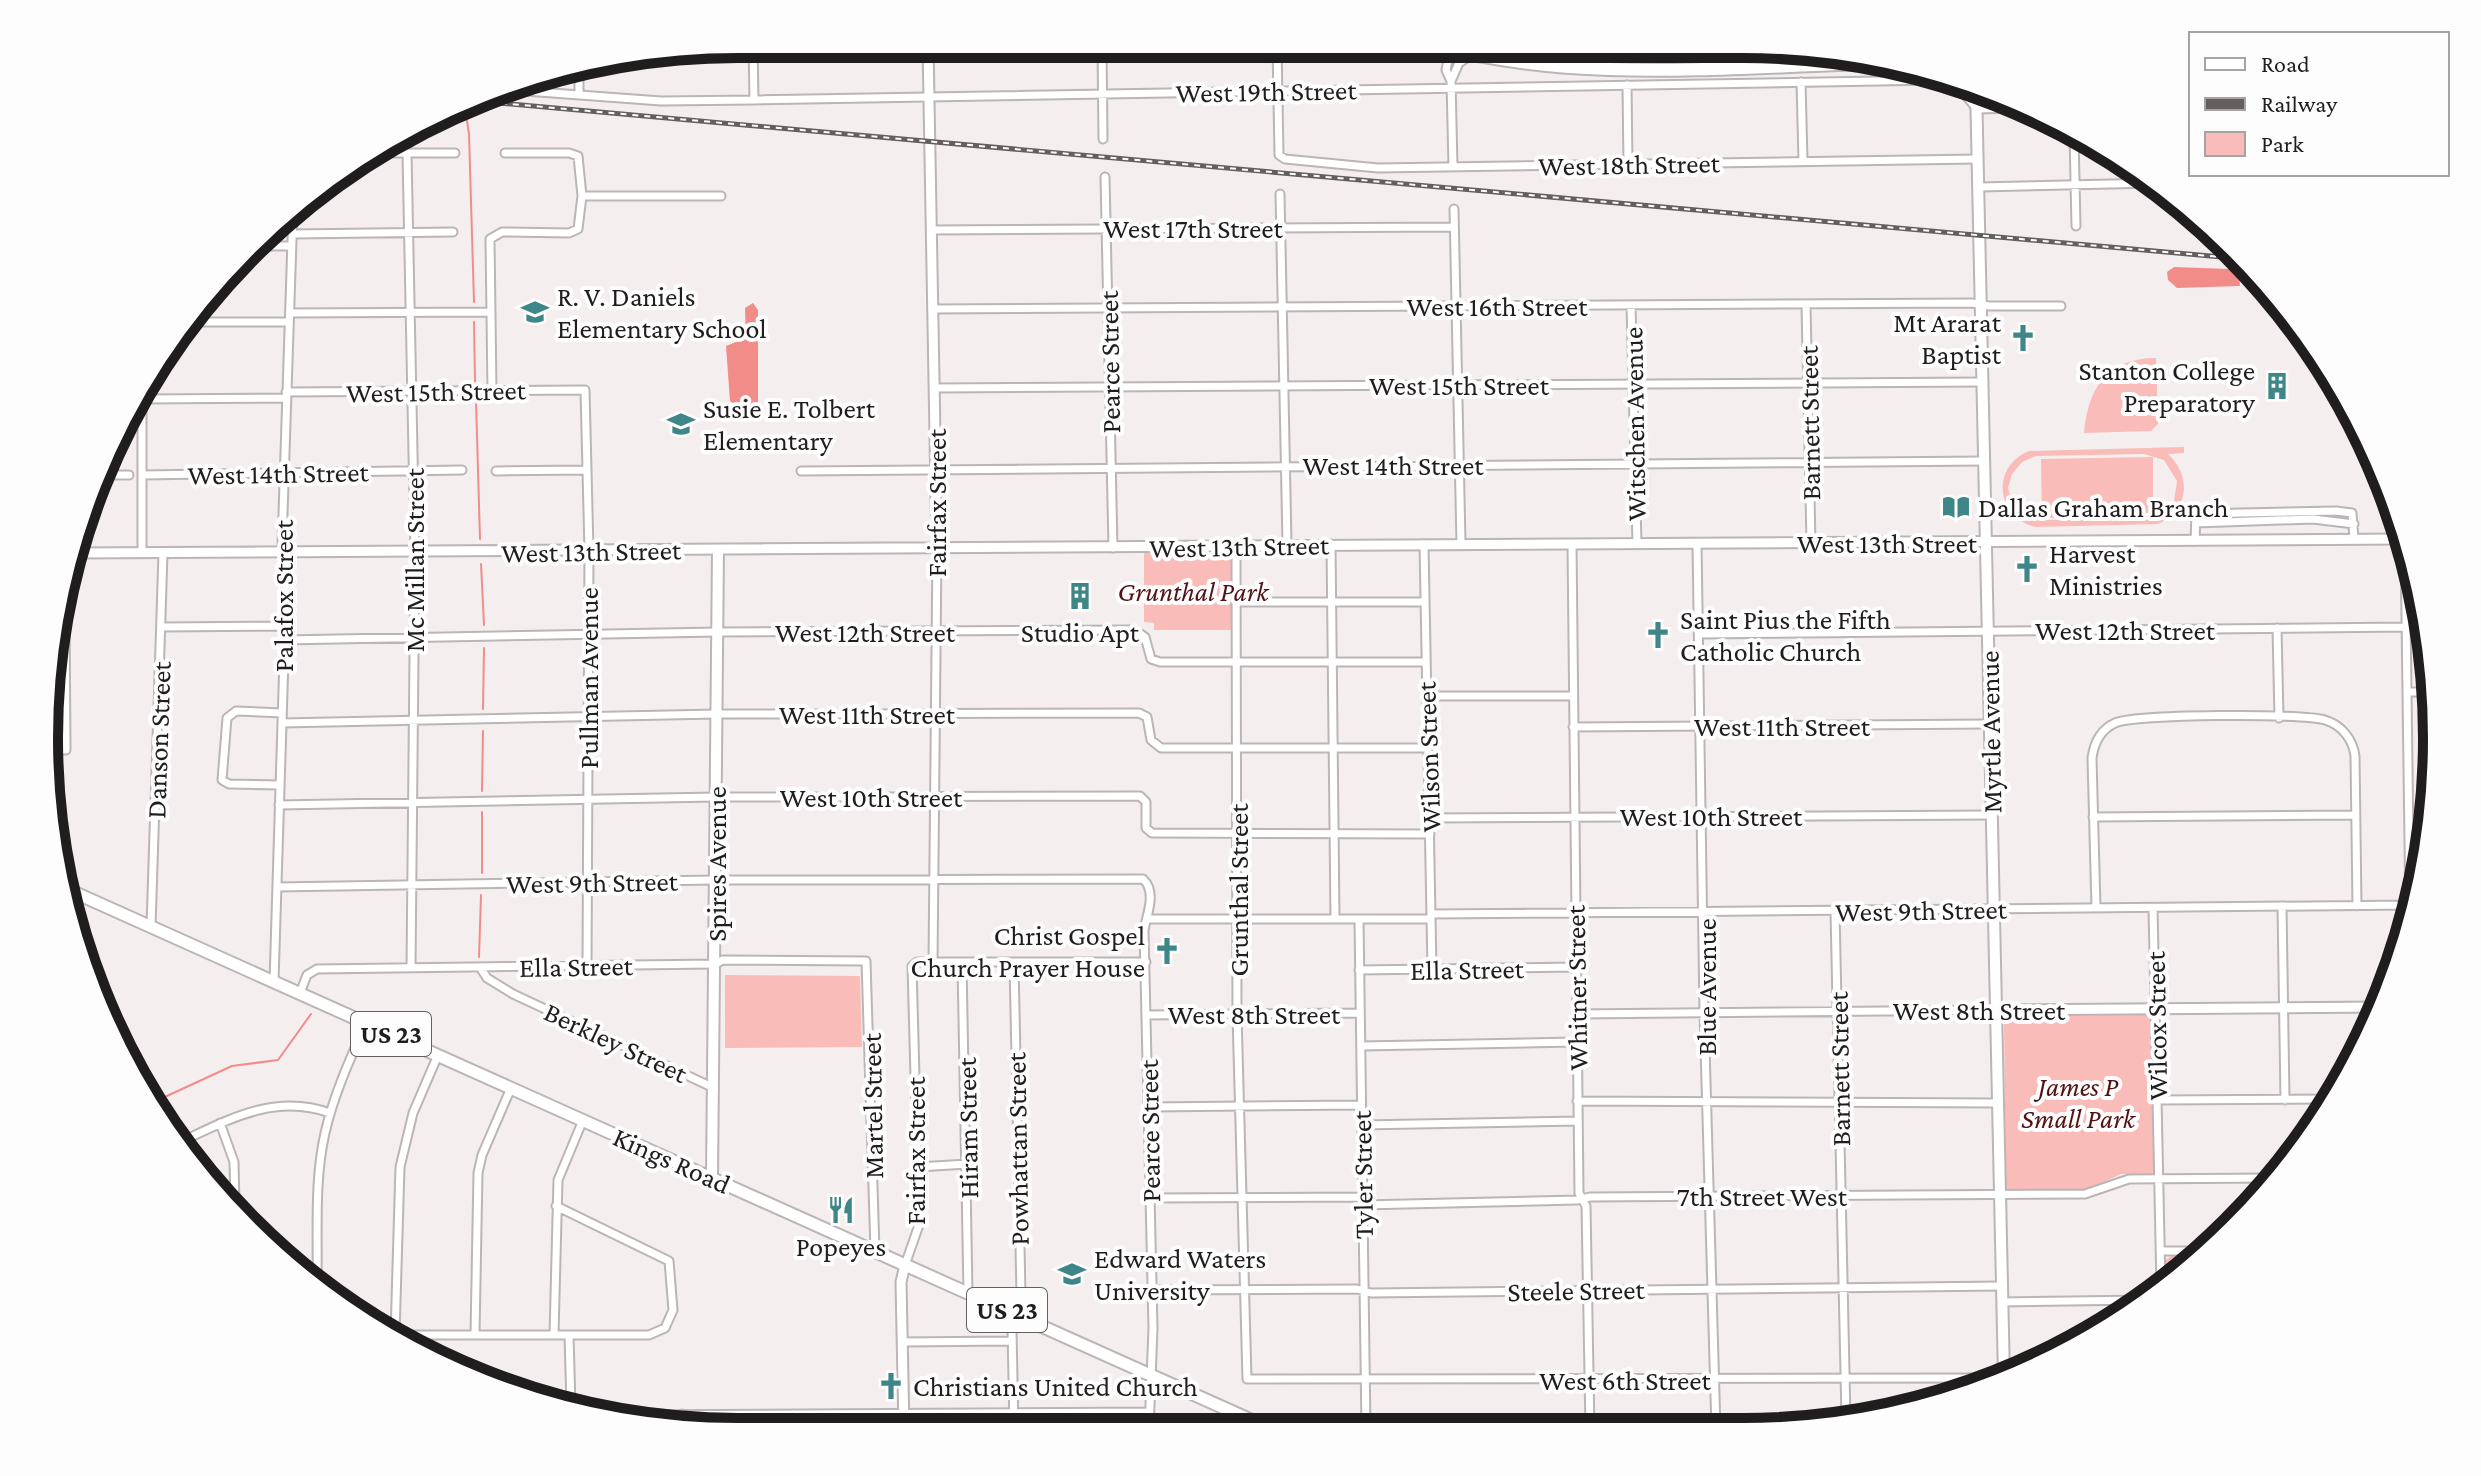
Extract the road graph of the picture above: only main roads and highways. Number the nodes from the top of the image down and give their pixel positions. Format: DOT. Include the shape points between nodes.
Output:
graph roads {
  1 [pos="1510,58"];
  2 [pos="1830,64"];
  3 [pos="1977,100"];
  4 [pos="718,550"];
  5 [pos="76,893"];
  6 [pos="712,1178"];
  7 [pos="2004,1366"];
  8 [pos="1244,1418"];
  1 -- 2 [label="highway" via="1593,68"];
  3 -- 7 [label="main road, Myrtle Avenue"];
  4 -- 6 [label="main road, Spires Avenue"];
  5 -- 6 [label="main road, Kings Road / US 23"];
  6 -- 8 [label="main road, Kings Road / US 23"];
}
